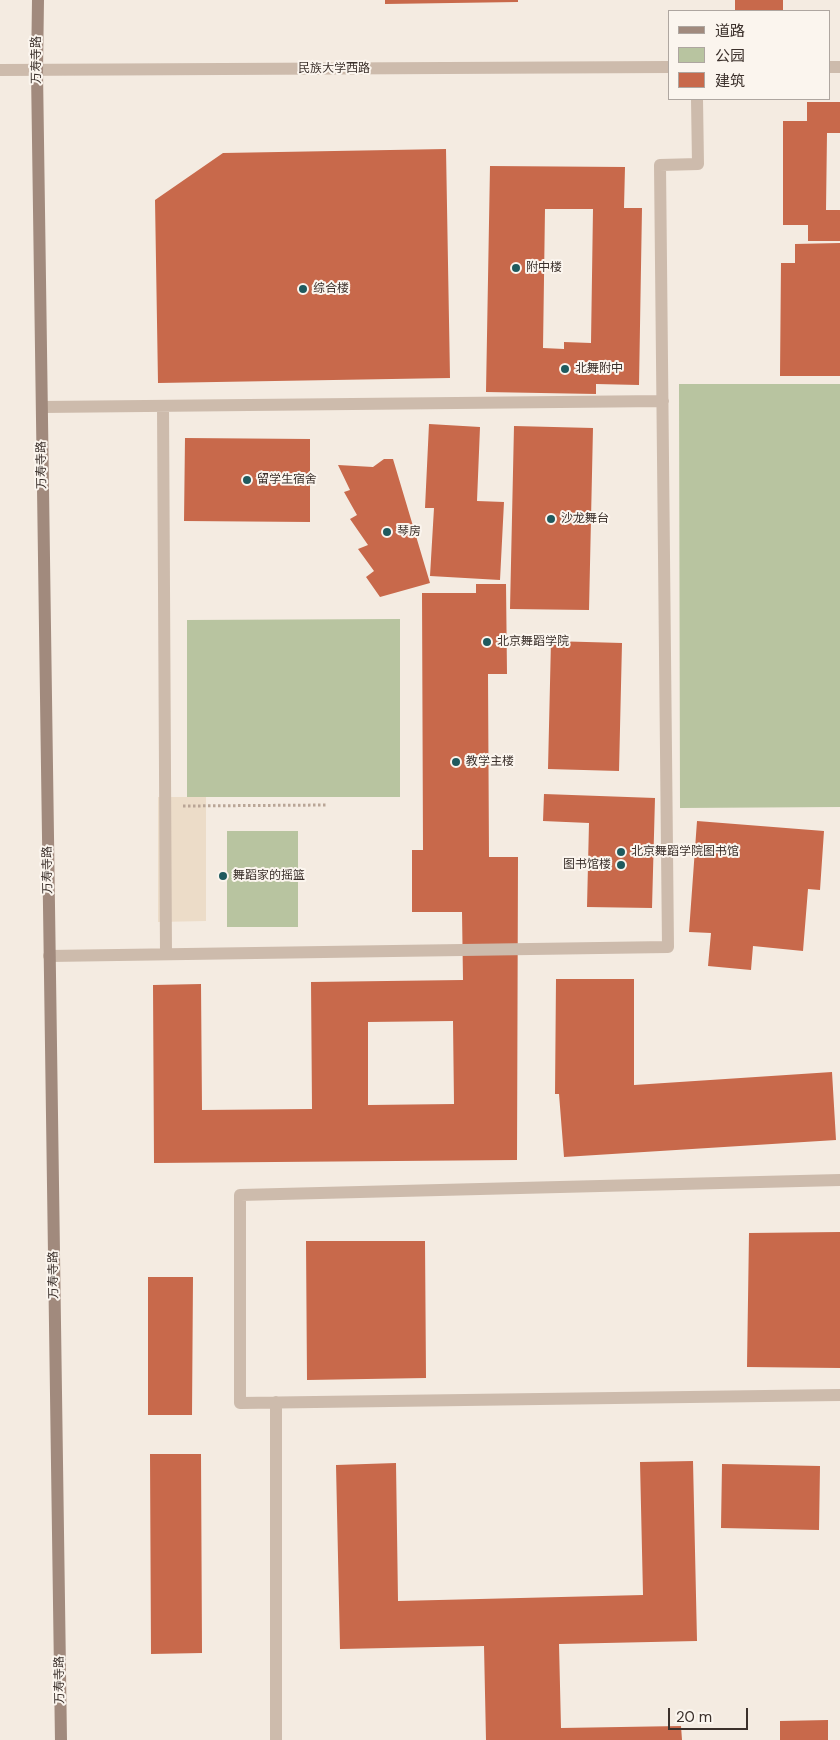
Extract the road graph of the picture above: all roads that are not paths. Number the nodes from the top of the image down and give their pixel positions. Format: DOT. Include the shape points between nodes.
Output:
graph roads {
  1 [pos="38,0"];
  2 [pos="668,67"];
  3 [pos="0,70"];
  4 [pos="37,71"];
  5 [pos="697,100"];
  6 [pos="663,401"];
  7 [pos="163,406"];
  8 [pos="42,407"];
  9 [pos="166,954"];
  10 [pos="49,956"];
  11 [pos="840,1180"];
  12 [pos="840,1395"];
  13 [pos="276,1402"];
  14 [pos="61,1740"];
  15 [pos="276,1740"];
  1 -- 4 [label="street, 万寿寺路"];
  2 -- 4 [label="street, 民族大学西路"];
  3 -- 4 [label="street, 民族大学西路"];
  4 -- 8 [label="street, 万寿寺路"];
  5 -- 6 [label="street" via="698,164 660,165"];
  6 -- 7 [label="street"];
  6 -- 9 [label="street" via="668,947"];
  7 -- 8 [label="street"];
  7 -- 9 [label="street"];
  8 -- 10 [label="street, 万寿寺路"];
  9 -- 10 [label="street"];
  10 -- 14 [label="street, 万寿寺路"];
  11 -- 13 [label="street" via="240,1195 240,1403"];
  12 -- 13 [label="street"];
  13 -- 15 [label="street"];
}
